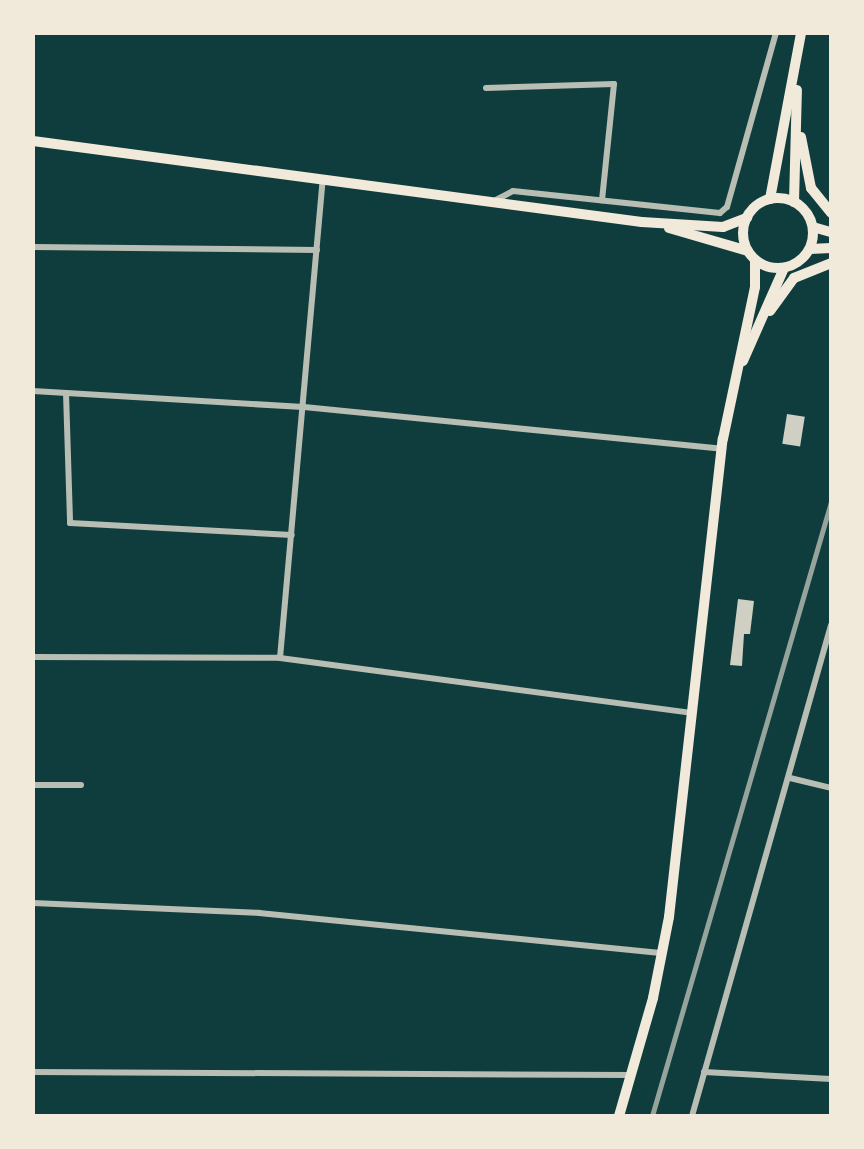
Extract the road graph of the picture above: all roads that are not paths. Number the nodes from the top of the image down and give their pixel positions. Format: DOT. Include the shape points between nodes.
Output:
graph roads {
  1 [pos="776,33"];
  2 [pos="801,33"];
  3 [pos="797,70"];
  4 [pos="486,88"];
  5 [pos="797,109"];
  6 [pos="33,141"];
  7 [pos="323,176"];
  8 [pos="770,199"];
  9 [pos="496,200"];
  10 [pos="602,200"];
  11 [pos="794,202"];
  12 [pos="831,213"];
  13 [pos="747,218"];
  14 [pos="642,222"];
  15 [pos="813,227"];
  16 [pos="831,232"];
  17 [pos="33,247"];
  18 [pos="831,248"];
  19 [pos="810,249"];
  20 [pos="317,250"];
  21 [pos="751,256"];
  22 [pos="831,263"];
  23 [pos="784,268"];
  24 [pos="762,324"];
  25 [pos="738,371"];
  26 [pos="33,391"];
  27 [pos="66,393"];
  28 [pos="304,407"];
  29 [pos="722,449"];
  30 [pos="292,535"];
  31 [pos="831,625"];
  32 [pos="33,657"];
  33 [pos="280,658"];
  34 [pos="693,714"];
  35 [pos="790,778"];
  36 [pos="33,785"];
  37 [pos="81,785"];
  38 [pos="831,788"];
  39 [pos="33,903"];
  40 [pos="663,953"];
  41 [pos="33,1072"];
  42 [pos="704,1072"];
  43 [pos="631,1075"];
  44 [pos="831,1079"];
  45 [pos="619,1116"];
  46 [pos="692,1116"];
  1 -- 10 [label="street" via="724,211 708,214"];
  2 -- 3 [label="main road"];
  3 -- 5 [label="main road"];
  3 -- 8 [label="main road"];
  4 -- 10 [label="street" via="614,84"];
  5 -- 11 [label="main road"];
  5 -- 12 [label="main road" via="808,178"];
  6 -- 7 [label="highway"];
  7 -- 9 [label="highway"];
  7 -- 20 [label="street"];
  8 -- 11 [label="highway"];
  8 -- 13 [label="highway"];
  9 -- 10 [label="street" via="513,191"];
  9 -- 14 [label="highway"];
  11 -- 15 [label="highway"];
  13 -- 14 [label="highway" via="723,227"];
  13 -- 21 [label="highway" via="743,229"];
  14 -- 21 [label="highway"];
  15 -- 16 [label="highway"];
  15 -- 19 [label="highway"];
  17 -- 20 [label="street"];
  18 -- 19 [label="highway"];
  19 -- 23 [label="highway"];
  20 -- 28 [label="street"];
  21 -- 23 [label="highway"];
  21 -- 25 [label="main road" via="755,287"];
  22 -- 24 [label="main road" via="785,285"];
  23 -- 24 [label="main road"];
  24 -- 25 [label="main road"];
  25 -- 29 [label="main road"];
  26 -- 27 [label="street"];
  27 -- 28 [label="street"];
  27 -- 30 [label="street" via="70,523"];
  28 -- 29 [label="street"];
  28 -- 30 [label="street"];
  29 -- 34 [label="main road"];
  30 -- 33 [label="street"];
  31 -- 35 [label="street"];
  32 -- 33 [label="street"];
  33 -- 34 [label="street"];
  34 -- 40 [label="main road"];
  35 -- 38 [label="street"];
  35 -- 42 [label="street"];
  36 -- 37 [label="street"];
  39 -- 40 [label="street" via="259,913"];
  40 -- 43 [label="main road"];
  41 -- 43 [label="street"];
  42 -- 44 [label="street"];
  42 -- 46 [label="street"];
  43 -- 45 [label="main road"];
}
